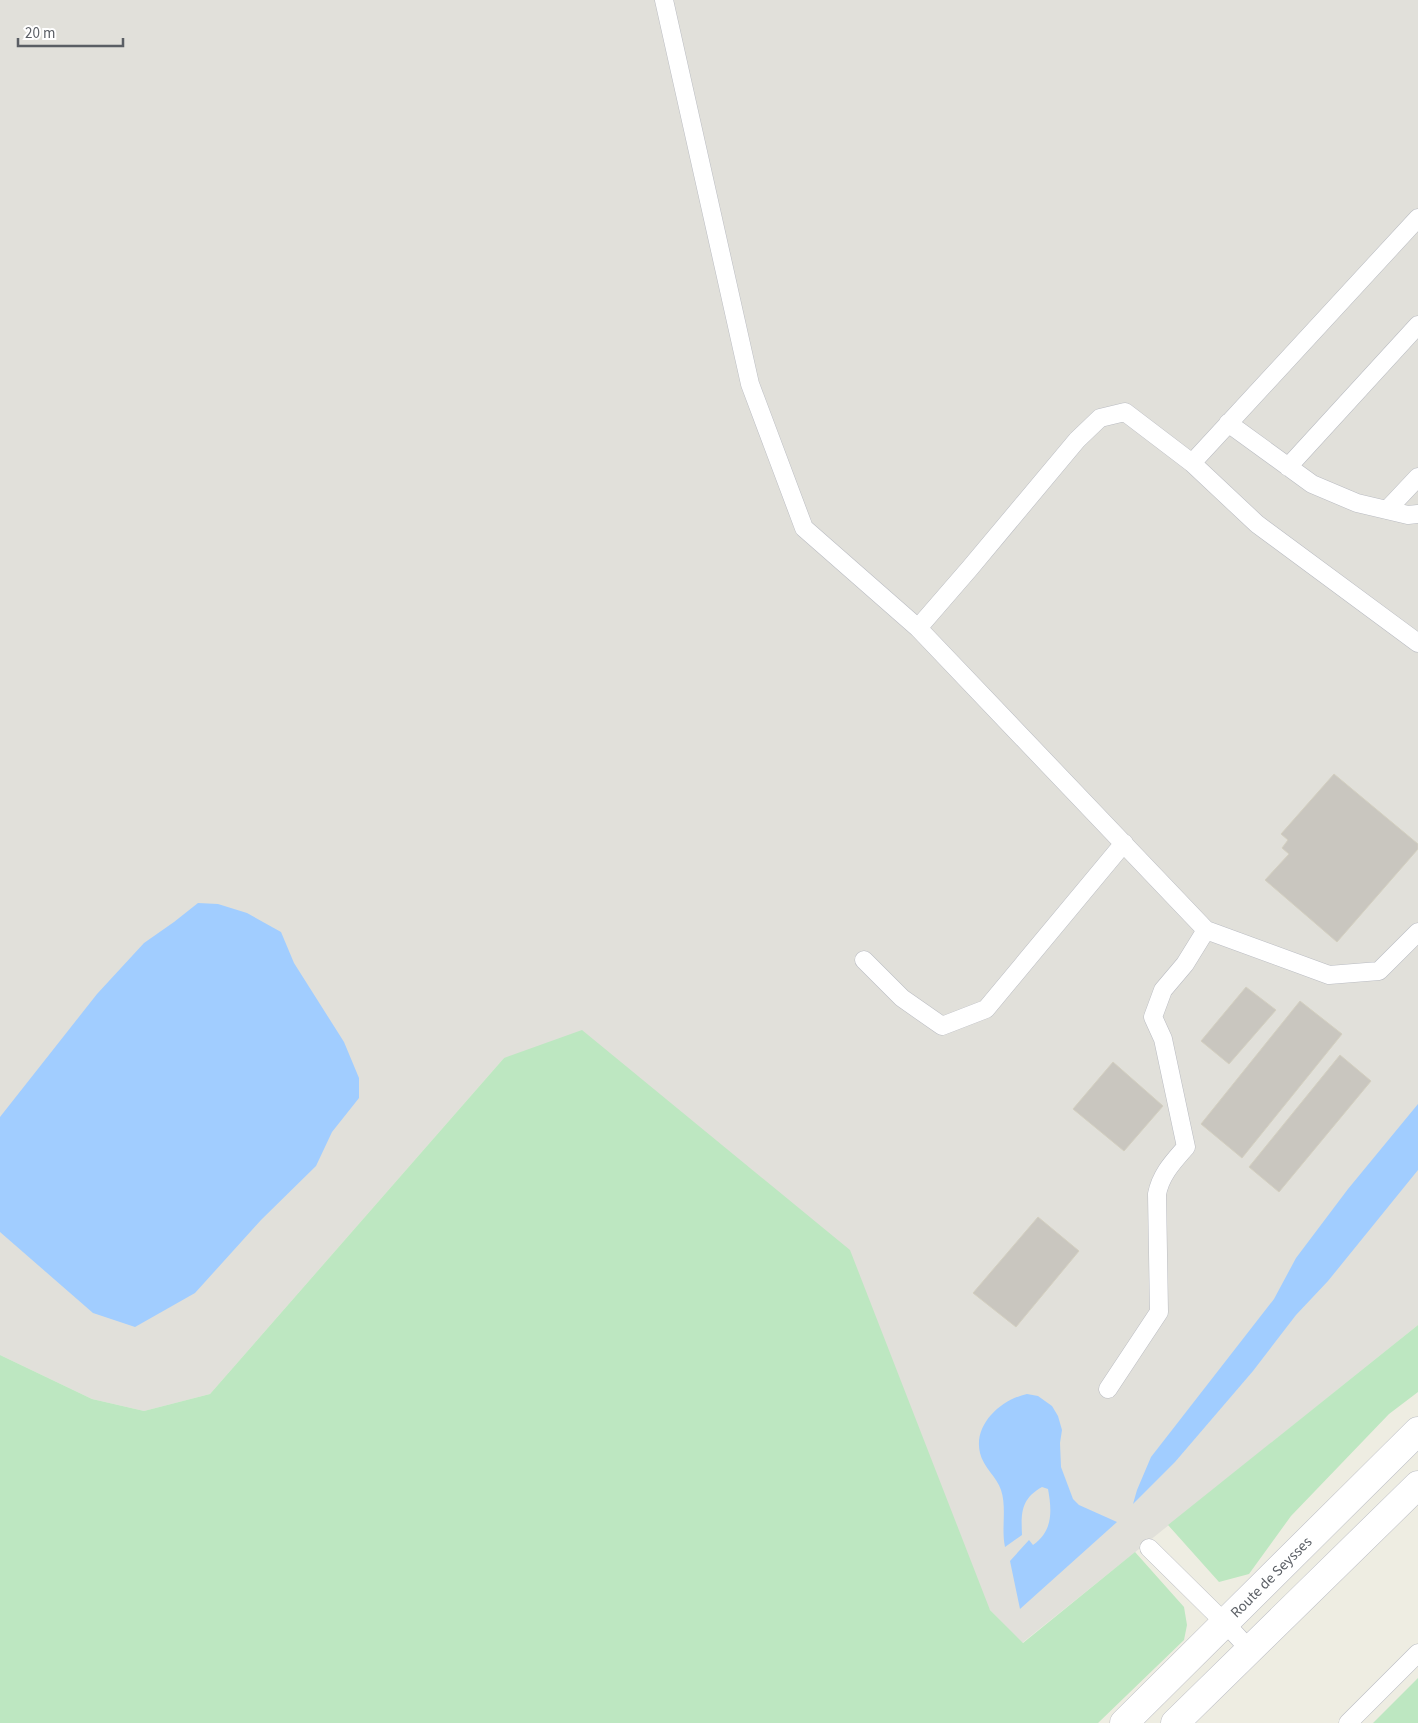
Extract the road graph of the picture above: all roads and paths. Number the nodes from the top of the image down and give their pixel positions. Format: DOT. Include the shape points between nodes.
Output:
graph roads {
  1 [pos="664,0"];
  2 [pos="1418,218"];
  3 [pos="1418,325"];
  4 [pos="1228,423"];
  5 [pos="1192,463"];
  6 [pos="1288,466"];
  7 [pos="1418,476"];
  8 [pos="1387,510"];
  9 [pos="1418,514"];
  10 [pos="918,628"];
  11 [pos="1418,643"];
  12 [pos="1124,843"];
  13 [pos="1206,930"];
  14 [pos="1418,932"];
  15 [pos="864,960"];
  16 [pos="1108,1390"];
  17 [pos="1418,1431"];
  18 [pos="1418,1476"];
  19 [pos="1418,1485"];
  20 [pos="1376,1527"];
  21 [pos="1149,1548"];
  22 [pos="1225,1623"];
  23 [pos="1250,1650"];
  24 [pos="1418,1653"];
  25 [pos="1124,1723"];
  26 [pos="1175,1723"];
  27 [pos="1348,1723"];
  1 -- 10 [label="lane" via="750,384 804,528"];
  2 -- 4 [label="lane"];
  3 -- 6 [label="lane"];
  4 -- 5 [label="lane"];
  4 -- 6 [label="lane"];
  5 -- 10 [label="lane" via="1125,412 1100,418 1077,440"];
  5 -- 11 [label="lane" via="1257,524"];
  6 -- 8 [label="lane" via="1312,484 1357,503"];
  7 -- 8 [label="lane"];
  8 -- 9 [label="lane"];
  10 -- 12 [label="lane"];
  12 -- 13 [label="lane"];
  12 -- 15 [label="lane" via="986,1008 942,1026 902,998"];
  13 -- 14 [label="lane" via="1329,975 1379,971"];
  13 -- 16 [label="lane" via="1185,964 1163,990 1153,1017 1163,1039 1186,1147 1166,1170 1157,1194 1159,1312"];
  17 -- 22 [label="main road, Route de Seysses"];
  18 -- 20 [label="lane"];
  19 -- 20 [label="main road"];
  20 -- 23 [label="main road"];
  21 -- 22 [label="lane"];
  22 -- 23 [label="lane"];
  22 -- 25 [label="main road, Route de Seysses"];
  23 -- 26 [label="main road"];
  24 -- 27 [label="lane"];
}
